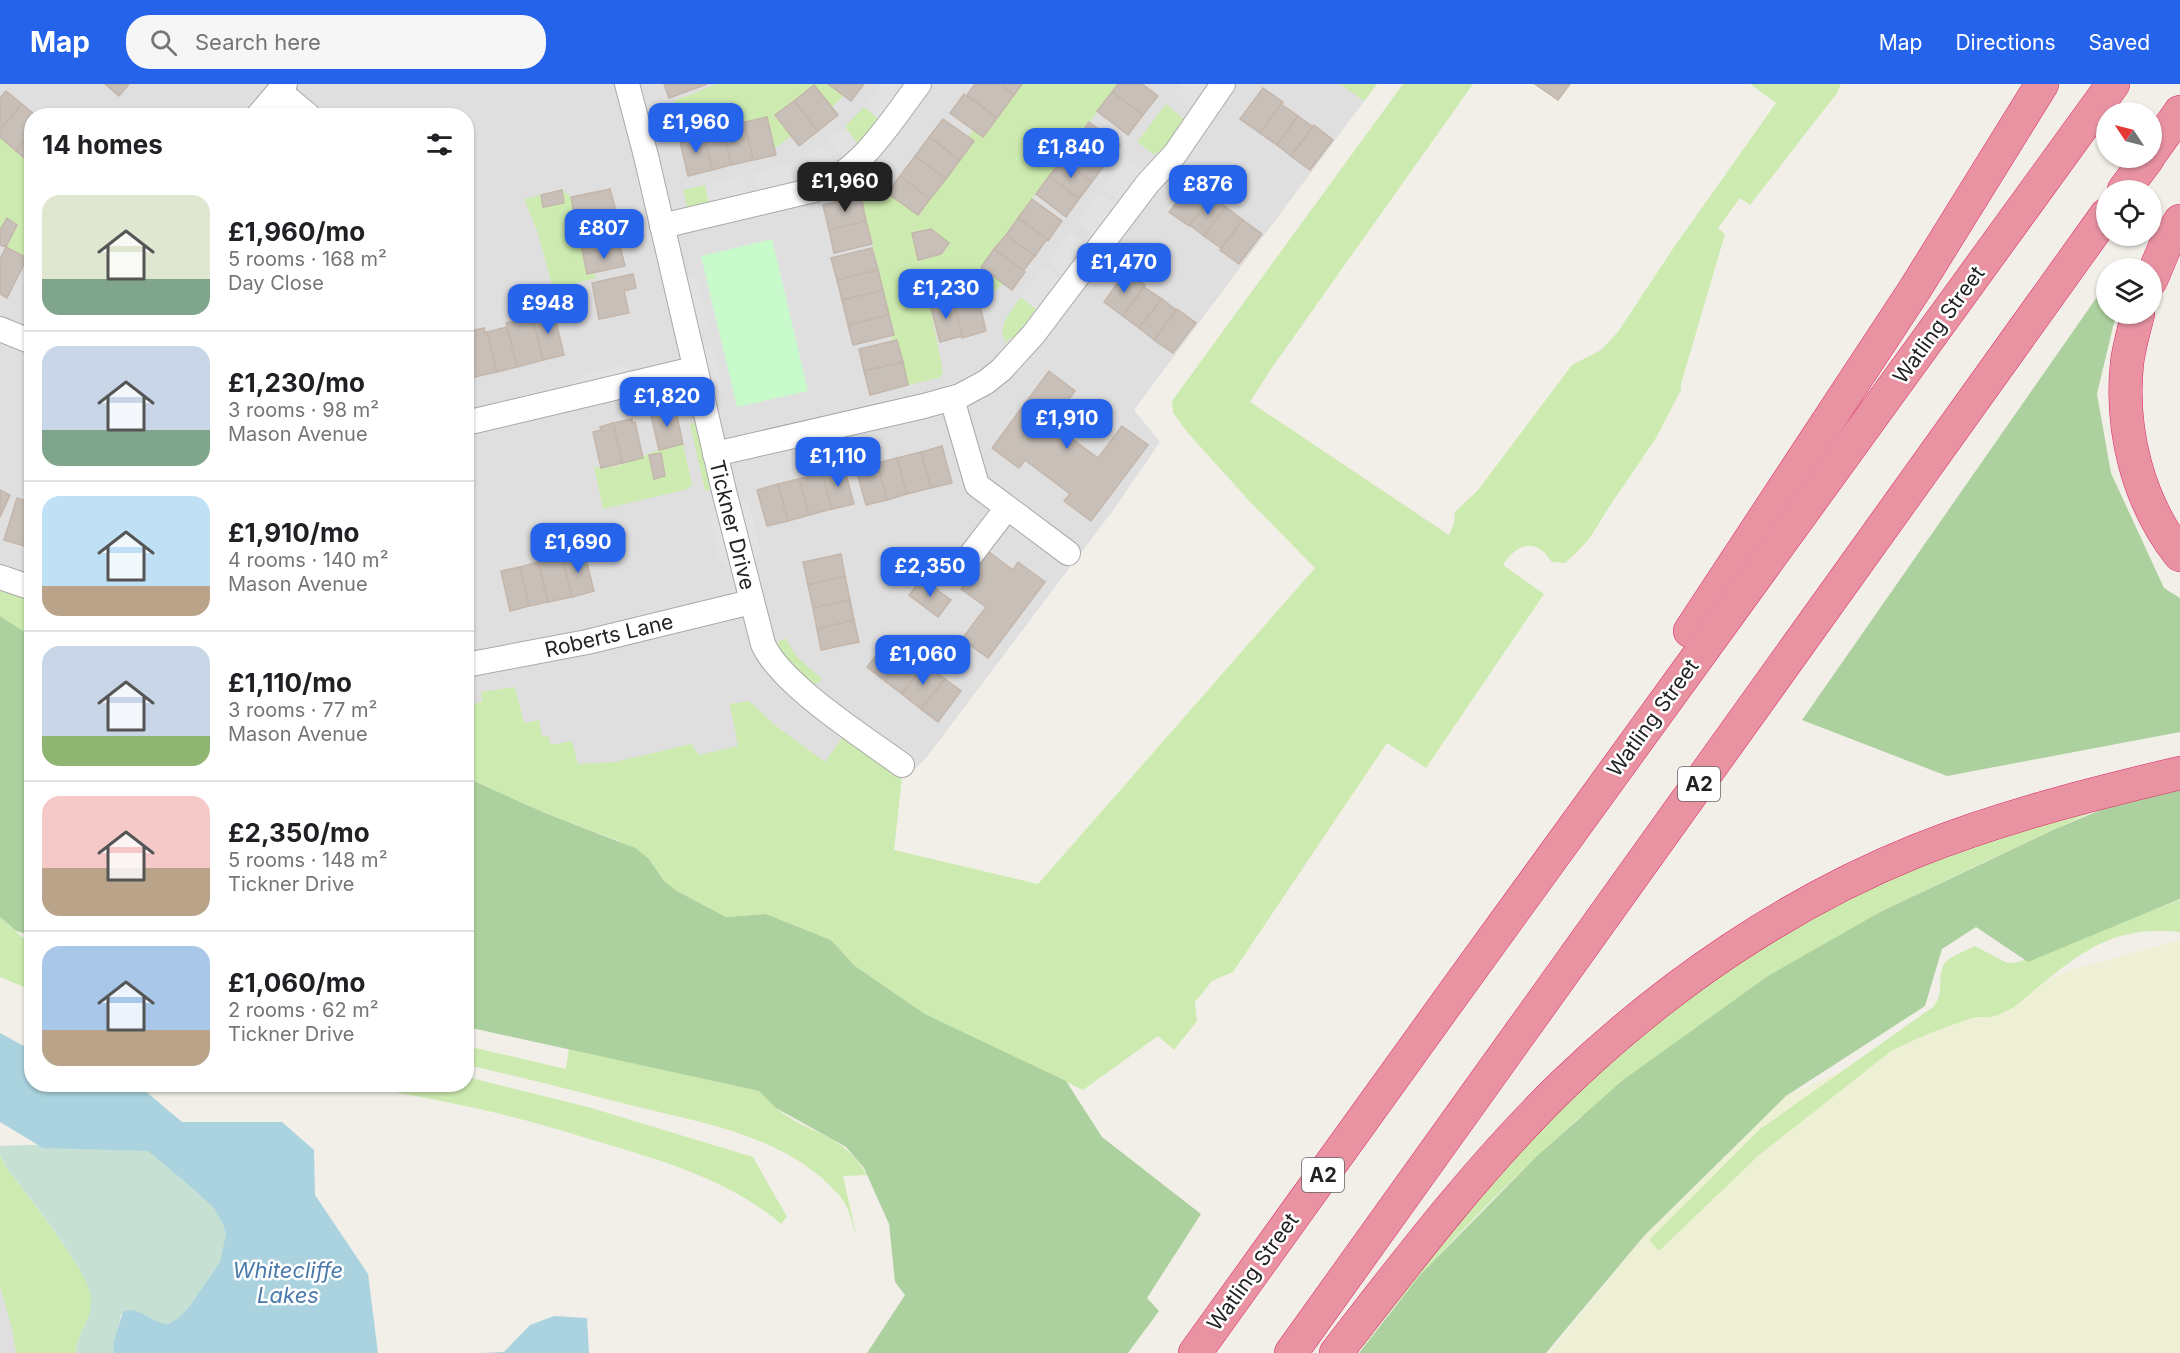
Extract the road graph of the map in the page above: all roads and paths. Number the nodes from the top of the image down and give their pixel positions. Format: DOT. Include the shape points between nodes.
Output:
graph roads {
  1 [pos="627,84"];
  2 [pos="919,84"];
  3 [pos="1223,84"];
  4 [pos="2042,84"];
  5 [pos="2113,84"];
  6 [pos="282,87"];
  7 [pos="265,108"];
  8 [pos="302,108"];
  9 [pos="2180,112"];
  10 [pos="2162,137"];
  11 [pos="2180,221"];
  12 [pos="662,226"];
  13 [pos="2096,229"];
  14 [pos="2160,258"];
  15 [pos="2136,324"];
  16 [pos="0,329"];
  17 [pos="24,339"];
  18 [pos="694,369"];
  19 [pos="952,399"];
  20 [pos="474,421"];
  21 [pos="715,454"];
  22 [pos="1007,508"];
  23 [pos="1068,553"];
  24 [pos="2180,555"];
  25 [pos="909,572"];
  26 [pos="0,577"];
  27 [pos="24,585"];
  28 [pos="751,602"];
  29 [pos="474,663"];
  30 [pos="902,765"];
  31 [pos="2180,773"];
  32 [pos="1451,997"];
  33 [pos="1195,1353"];
  34 [pos="1291,1353"];
  35 [pos="1336,1353"];
  1 -- 12 [label="street, Tickner Drive"];
  2 -- 12 [label="street" via="867,152 835,180 814,190"];
  3 -- 19 [label="street" via="1175,154 1148,183 1033,335 994,376"];
  4 -- 32 [label="highway" via="1915,289"];
  5 -- 32 [label="highway, Watling Street / A2"];
  6 -- 7 [label="street"];
  6 -- 8 [label="street"];
  9 -- 10 [label="highway"];
  11 -- 14 [label="highway"];
  12 -- 18 [label="street, Tickner Drive"];
  13 -- 34 [label="highway, A2"];
  15 -- 24 [label="highway" via="2127,363 2127,426 2142,488"];
  16 -- 17 [label="street"];
  18 -- 20 [label="street"];
  18 -- 21 [label="street, Tickner Drive"];
  19 -- 21 [label="street"];
  19 -- 22 [label="street" via="975,482"];
  21 -- 28 [label="street, Tickner Drive"];
  22 -- 23 [label="street"];
  22 -- 25 [label="street" via="967,560"];
  26 -- 27 [label="street"];
  28 -- 29 [label="street, Roberts Lane" via="587,642"];
  28 -- 30 [label="street, Tickner Drive" via="766,650 786,676"];
  31 -- 35 [label="highway" via="2050,806 1916,851 1821,896 1712,963 1625,1029 1540,1109 1436,1226"];
  32 -- 33 [label="highway, Watling Street / A2"];
}
